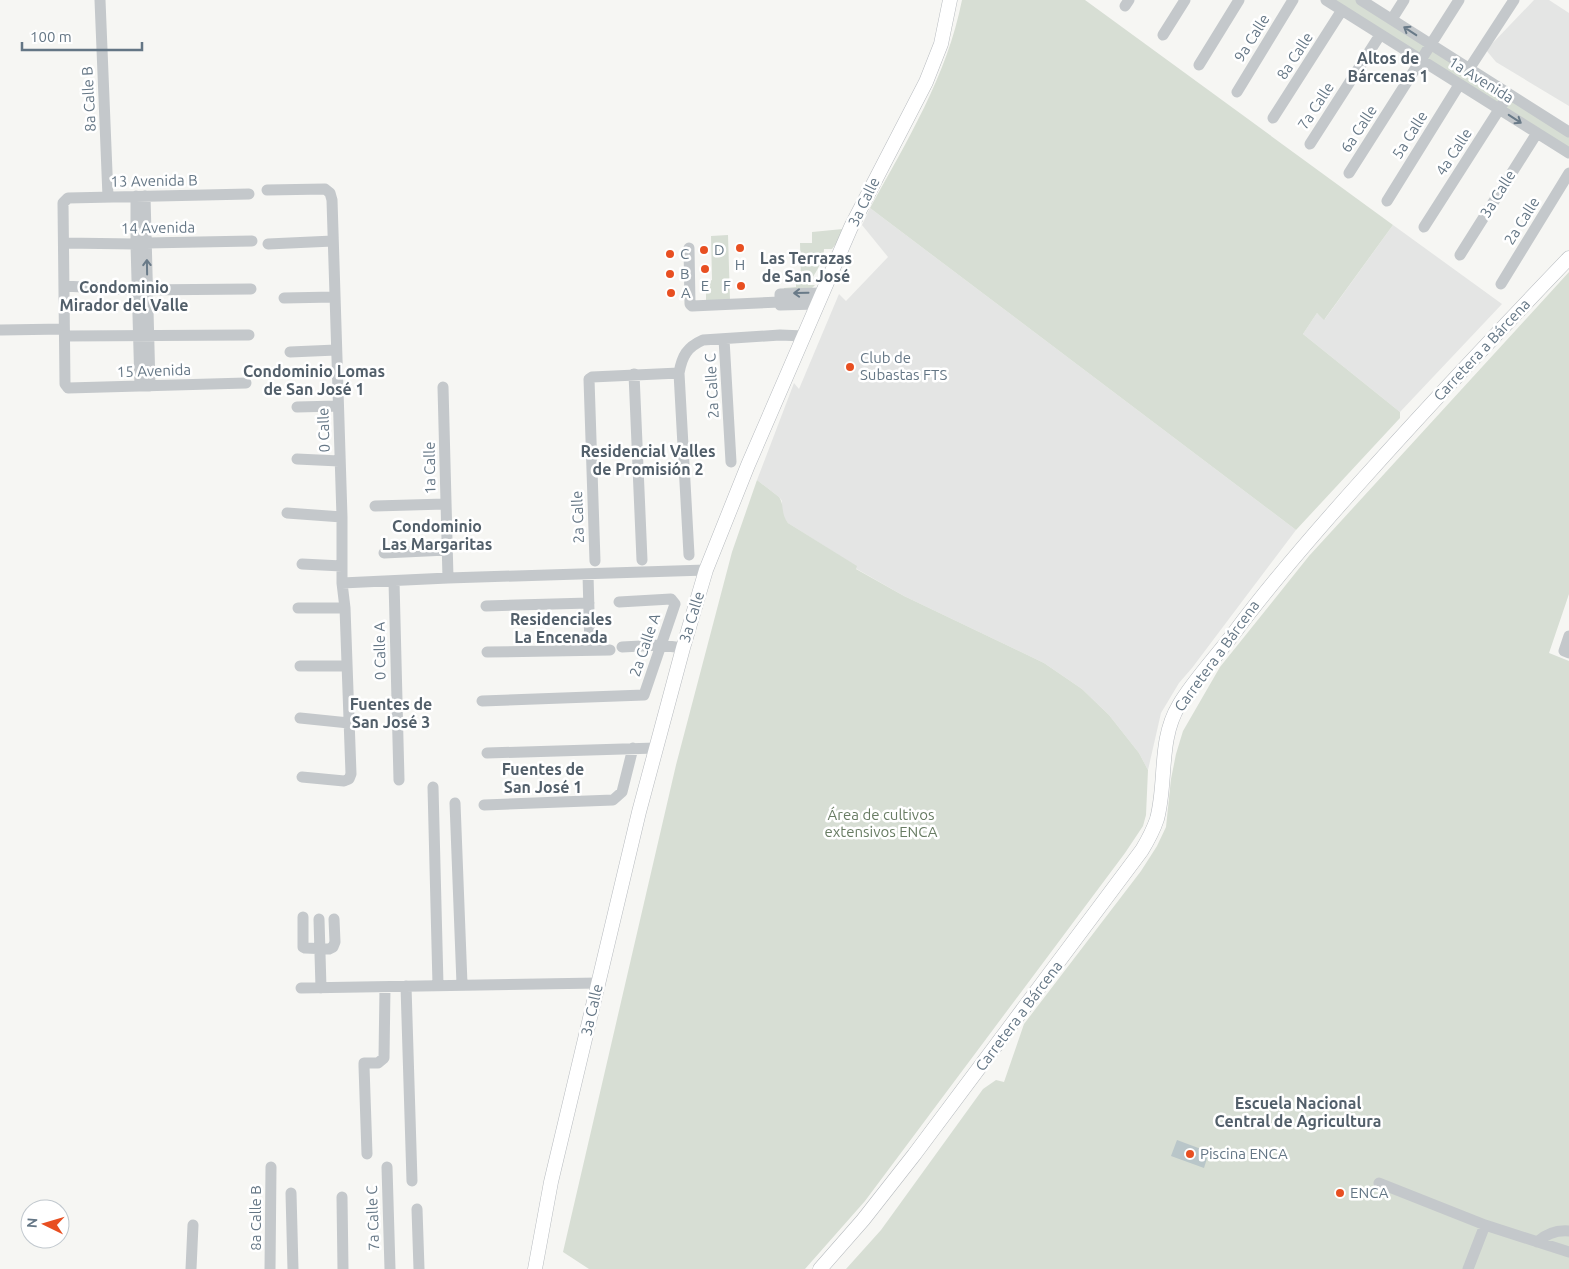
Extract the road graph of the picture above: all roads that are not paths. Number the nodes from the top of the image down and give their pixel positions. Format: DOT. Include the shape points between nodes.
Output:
graph roads {
  1 [pos="100,0"];
  2 [pos="950,0"];
  3 [pos="1185,0"];
  4 [pos="1239,0"];
  5 [pos="1293,0"];
  6 [pos="1326,0"];
  7 [pos="1361,0"];
  8 [pos="1404,0"];
  9 [pos="1459,0"];
  10 [pos="1514,0"];
  11 [pos="1342,10"];
  12 [pos="1392,19"];
  13 [pos="1163,35"];
  14 [pos="1380,35"];
  15 [pos="1431,44"];
  16 [pos="1421,60"];
  17 [pos="1199,64"];
  18 [pos="1469,69"];
  19 [pos="1459,85"];
  20 [pos="1236,92"];
  21 [pos="1509,94"];
  22 [pos="1499,109"];
  23 [pos="1273,118"];
  24 [pos="1569,132"];
  25 [pos="1537,133"];
  26 [pos="1310,144"];
  27 [pos="1569,154"];
  28 [pos="1349,173"];
  29 [pos="1569,173"];
  30 [pos="267,190"];
  31 [pos="249,194"];
  32 [pos="141,196"];
  33 [pos="108,197"];
  34 [pos="1386,201"];
  35 [pos="1424,227"];
  36 [pos="252,241"];
  37 [pos="332,241"];
  38 [pos="64,243"];
  39 [pos="141,244"];
  40 [pos="268,244"];
  41 [pos="689,248"];
  42 [pos="1460,255"];
  43 [pos="1569,258"];
  44 [pos="1500,284"];
  45 [pos="64,286"];
  46 [pos="251,289"];
  47 [pos="142,290"];
  48 [pos="334,297"];
  49 [pos="284,298"];
  50 [pos="820,298"];
  51 [pos="1,330"];
  52 [pos="65,333"];
  53 [pos="249,335"];
  54 [pos="144,336"];
  55 [pos="724,339"];
  56 [pos="802,341"];
  57 [pos="336,350"];
  58 [pos="290,352"];
  59 [pos="679,372"];
  60 [pos="634,374"];
  61 [pos="246,382"];
  62 [pos="145,386"];
  63 [pos="443,388"];
  64 [pos="338,406"];
  65 [pos="297,407"];
  66 [pos="297,459"];
  67 [pos="339,461"];
  68 [pos="732,462"];
  69 [pos="445,504"];
  70 [pos="375,506"];
  71 [pos="287,513"];
  72 [pos="342,516"];
  73 [pos="447,550"];
  74 [pos="384,553"];
  75 [pos="689,555"];
  76 [pos="642,560"];
  77 [pos="595,561"];
  78 [pos="302,564"];
  79 [pos="342,566"];
  80 [pos="706,570"];
  81 [pos="588,574"];
  82 [pos="448,578"];
  83 [pos="394,581"];
  84 [pos="342,583"];
  85 [pos="620,602"];
  86 [pos="589,604"];
  87 [pos="486,606"];
  88 [pos="298,608"];
  89 [pos="345,608"];
  90 [pos="1569,636"];
  91 [pos="660,645"];
  92 [pos="622,647"];
  93 [pos="683,648"];
  94 [pos="590,650"];
  95 [pos="610,650"];
  96 [pos="487,652"];
  97 [pos="1569,653"];
  98 [pos="300,666"];
  99 [pos="346,666"];
  100 [pos="482,701"];
  101 [pos="300,718"];
  102 [pos="349,723"];
  103 [pos="632,748"];
  104 [pos="656,748"];
  105 [pos="487,753"];
  106 [pos="302,777"];
  107 [pos="399,780"];
  108 [pos="433,787"];
  109 [pos="455,803"];
  110 [pos="484,805"];
  111 [pos="303,917"];
  112 [pos="319,919"];
  113 [pos="334,919"];
  114 [pos="320,948"];
  115 [pos="598,983"];
  116 [pos="462,984"];
  117 [pos="438,985"];
  118 [pos="406,986"];
  119 [pos="385,987"];
  120 [pos="301,988"];
  121 [pos="321,988"];
  122 [pos="367,1154"];
  123 [pos="271,1167"];
  124 [pos="387,1167"];
  125 [pos="412,1181"];
  126 [pos="1379,1183"];
  127 [pos="291,1193"];
  128 [pos="342,1197"];
  129 [pos="417,1209"];
  130 [pos="193,1225"];
  131 [pos="1485,1225"];
  132 [pos="1569,1231"];
  133 [pos="1537,1242"];
  134 [pos="1569,1252"];
  135 [pos="191,1269"];
  136 [pos="270,1269"];
  137 [pos="293,1269"];
  138 [pos="343,1269"];
  139 [pos="390,1269"];
  140 [pos="419,1269"];
  141 [pos="535,1269"];
  142 [pos="820,1269"];
  143 [pos="1468,1269"];
  1 -- 33 [label="street, 8a Calle B"];
  2 -- 50 [label="main road, 3a Calle" via="941,44 926,82 853,224"];
  3 -- 13 [label="street"];
  4 -- 17 [label="street"];
  5 -- 20 [label="street, 9a Calle"];
  6 -- 11 [label="street, 1a Avenida"];
  7 -- 12 [label="street, 1a Avenida"];
  8 -- 12 [label="street"];
  9 -- 15 [label="street, 6a Calle"];
  10 -- 18 [label="street"];
  11 -- 14 [label="street, 1a Avenida"];
  11 -- 23 [label="street, 8a Calle"];
  15 -- 12 [label="street, 1a Avenida, one-way"];
  14 -- 16 [label="street, 1a Avenida"];
  14 -- 26 [label="street, 7a Calle"];
  15 -- 16 [label="street, 6a Calle"];
  15 -- 18 [label="street, 1a Avenida"];
  16 -- 19 [label="street, 1a Avenida"];
  16 -- 28 [label="street, 6a Calle"];
  18 -- 21 [label="street, 1a Avenida"];
  19 -- 22 [label="street, 1a Avenida"];
  19 -- 34 [label="street, 5a Calle"];
  21 -- 22 [label="street, 4a Calle"];
  21 -- 24 [label="street, 1a Avenida"];
  22 -- 25 [label="street, 1a Avenida, one-way"];
  22 -- 35 [label="street, 4a Calle"];
  25 -- 27 [label="street, 1a Avenida"];
  25 -- 42 [label="street, 3a Calle"];
  29 -- 44 [label="street, 2a Calle"];
  30 -- 37 [label="street, 0 Calle" via="325,189 332,200"];
  31 -- 32 [label="street, 13 Avenida B"];
  32 -- 33 [label="street, 13 Avenida B"];
  32 -- 39 [label="street"];
  33 -- 38 [label="street, 13 Avenida B" via="68,198 63,203"];
  36 -- 39 [label="street, 14 Avenida"];
  37 -- 40 [label="street"];
  37 -- 48 [label="street, 0 Calle"];
  38 -- 39 [label="street, 14 Avenida"];
  38 -- 45 [label="street"];
  39 -- 47 [label="street"];
  41 -- 50 [label="street" via="692,306"];
  43 -- 142 [label="main road, Carretera a Bárcena" via="1310,538 1264,592 1188,693 1176,711 1169,731 1157,819 1142,850 914,1155"];
  45 -- 47 [label="street"];
  45 -- 52 [label="street"];
  46 -- 47 [label="street"];
  47 -- 54 [label="street"];
  48 -- 49 [label="street"];
  48 -- 57 [label="street, 0 Calle"];
  50 -- 56 [label="main road, 3a Calle"];
  51 -- 52 [label="street"];
  52 -- 54 [label="street"];
  52 -- 62 [label="street, 15 Avenida" via="65,384 68,388"];
  53 -- 54 [label="street"];
  54 -- 62 [label="street"];
  55 -- 56 [label="street" via="780,335"];
  55 -- 59 [label="street" via="694,344 681,360"];
  55 -- 68 [label="street, 2a Calle C"];
  56 -- 80 [label="main road, 3a Calle"];
  57 -- 58 [label="street"];
  57 -- 64 [label="street, 0 Calle"];
  59 -- 60 [label="street"];
  59 -- 75 [label="street"];
  60 -- 76 [label="street"];
  60 -- 77 [label="street, 2a Calle" via="592,377 588,383"];
  61 -- 62 [label="street, 15 Avenida"];
  63 -- 69 [label="street, 1a Calle"];
  64 -- 65 [label="street"];
  64 -- 67 [label="street, 0 Calle"];
  66 -- 67 [label="street"];
  67 -- 72 [label="street, 0 Calle"];
  69 -- 70 [label="street"];
  69 -- 73 [label="street, 1a Calle"];
  71 -- 72 [label="street"];
  72 -- 79 [label="street, 0 Calle"];
  73 -- 74 [label="street"];
  73 -- 82 [label="street, 1a Calle"];
  78 -- 79 [label="street"];
  79 -- 84 [label="street, 0 Calle"];
  80 -- 81 [label="street"];
  80 -- 93 [label="main road, 3a Calle"];
  81 -- 82 [label="street"];
  81 -- 86 [label="street"];
  82 -- 83 [label="street"];
  83 -- 84 [label="street"];
  83 -- 107 [label="street, 0 Calle A"];
  84 -- 89 [label="street, 0 Calle"];
  85 -- 91 [label="street, 2a Calle A" via="671,599 675,604"];
  86 -- 87 [label="street"];
  86 -- 94 [label="street"];
  88 -- 89 [label="street"];
  89 -- 99 [label="street, 0 Calle"];
  90 -- 97 [label="street" via="1564,651"];
  91 -- 92 [label="street"];
  91 -- 93 [label="street"];
  91 -- 100 [label="street, 2a Calle A" via="644,695"];
  93 -- 104 [label="main road, 3a Calle"];
  94 -- 95 [label="street"];
  94 -- 96 [label="street"];
  98 -- 99 [label="street"];
  99 -- 102 [label="street, 0 Calle"];
  101 -- 102 [label="street"];
  102 -- 106 [label="street, 0 Calle" via="349,779"];
  103 -- 104 [label="street"];
  103 -- 105 [label="street"];
  103 -- 110 [label="street" via="622,792 613,800"];
  104 -- 115 [label="main road, 3a Calle"];
  108 -- 117 [label="street"];
  109 -- 116 [label="street"];
  111 -- 114 [label="street" via="303,947"];
  112 -- 114 [label="street"];
  113 -- 114 [label="street" via="333,947"];
  114 -- 121 [label="street"];
  115 -- 116 [label="street"];
  115 -- 141 [label="main road, 3a Calle" via="551,1182"];
  116 -- 117 [label="street"];
  117 -- 118 [label="street"];
  118 -- 119 [label="street"];
  118 -- 125 [label="street"];
  119 -- 121 [label="street"];
  119 -- 122 [label="street" via="384,1058 364,1063"];
  120 -- 121 [label="street"];
  123 -- 136 [label="street, 8a Calle B"];
  124 -- 139 [label="street, 7a Calle C"];
  126 -- 131 [label="street"];
  127 -- 137 [label="street"];
  128 -- 138 [label="street"];
  129 -- 140 [label="street"];
  130 -- 135 [label="street"];
  131 -- 133 [label="street"];
  131 -- 143 [label="street"];
  132 -- 133 [label="street" via="1551,1233"];
  133 -- 134 [label="street"];
}
